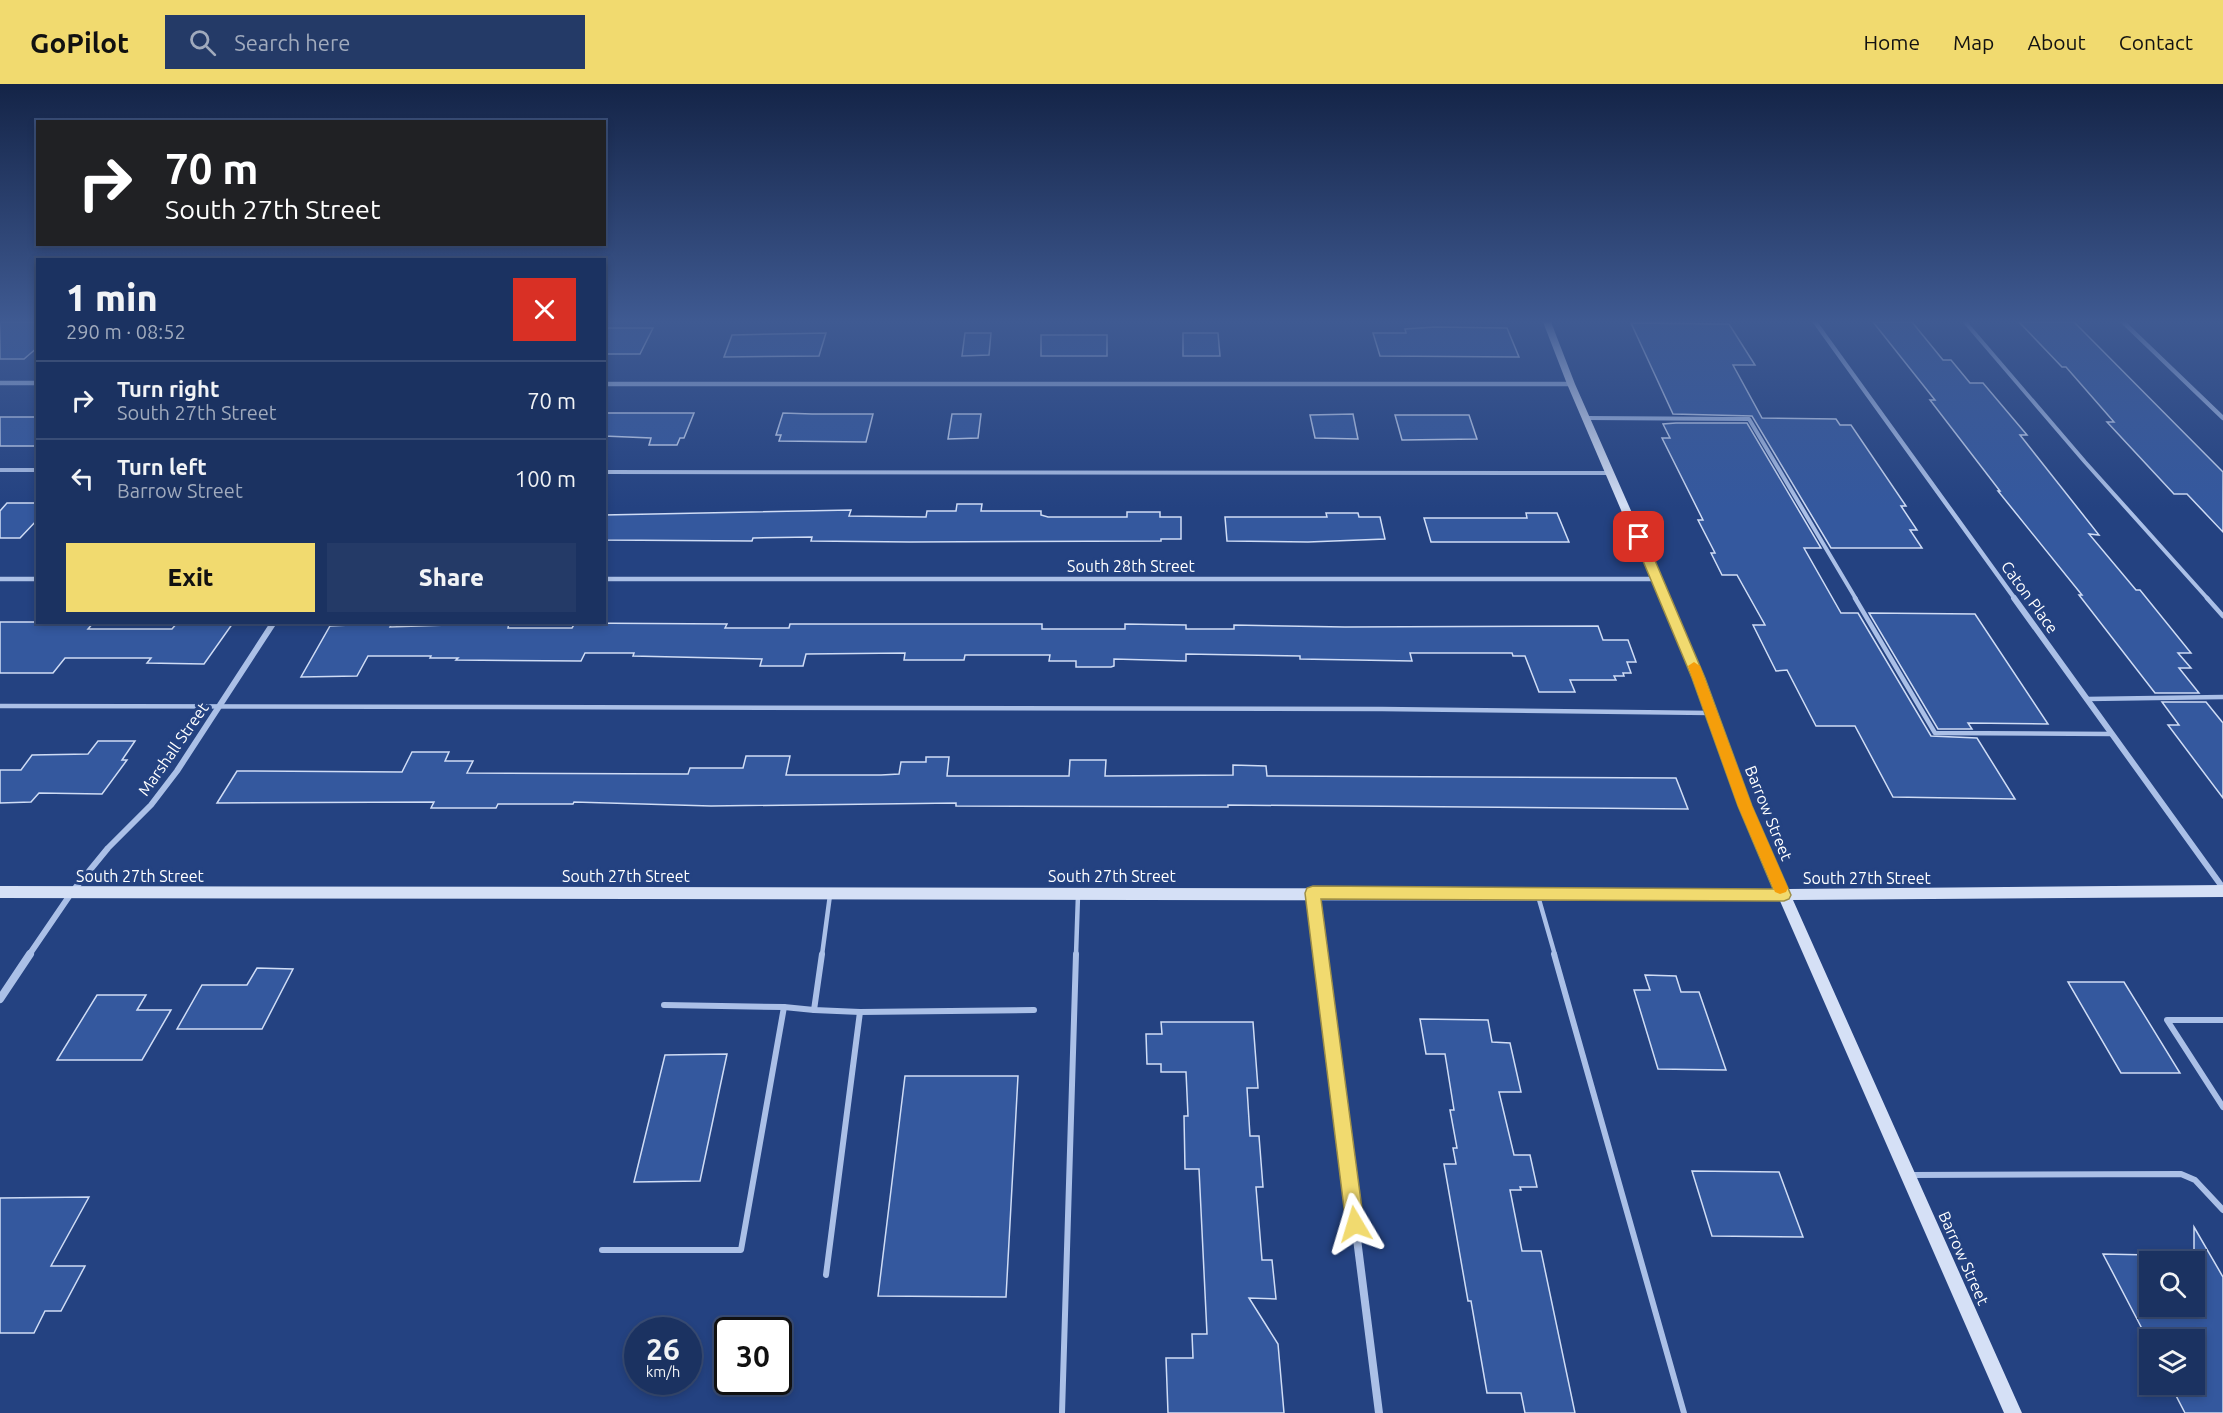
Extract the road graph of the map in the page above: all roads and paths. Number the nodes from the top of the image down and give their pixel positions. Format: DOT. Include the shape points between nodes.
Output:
graph roads {
  1 [pos="1571,384"];
  2 [pos="1860,384"];
  3 [pos="2018,384"];
  4 [pos="2188,384"];
  5 [pos="1586,418"];
  6 [pos="2223,418"];
  7 [pos="0,470"];
  8 [pos="36,470"];
  9 [pos="606,472"];
  10 [pos="1610,473"];
  11 [pos="0,579"];
  12 [pos="36,579"];
  13 [pos="606,579"];
  14 [pos="1658,579"];
  15 [pos="2223,616"];
  16 [pos="273,624"];
  17 [pos="2223,697"];
  18 [pos="2087,699"];
  19 [pos="0,706"];
  20 [pos="219,706"];
  21 [pos="1711,713"];
  22 [pos="2112,734"];
  23 [pos="2223,890"];
  24 [pos="0,892"];
  25 [pos="72,892"];
  26 [pos="831,892"];
  27 [pos="1078,893"];
  28 [pos="1313,893"];
  29 [pos="1537,894"];
  30 [pos="1784,895"];
  31 [pos="0,999"];
  32 [pos="664,1005"];
  33 [pos="784,1006"];
  34 [pos="814,1010"];
  35 [pos="1034,1010"];
  36 [pos="860,1012"];
  37 [pos="2223,1020"];
  38 [pos="2223,1107"];
  39 [pos="1907,1175"];
  40 [pos="2223,1210"];
  41 [pos="602,1250"];
  42 [pos="826,1275"];
  43 [pos="1062,1413"];
  44 [pos="1379,1413"];
  45 [pos="1684,1413"];
  46 [pos="2013,1413"];
  1 -- 5 [label="main road, Barrow Street"];
  2 -- 18 [label="street, Caton Place"];
  3 -- 15 [label="lane"];
  4 -- 6 [label="street"];
  5 -- 10 [label="main road, Barrow Street"];
  5 -- 22 [label="lane" via="1749,419 1935,733"];
  7 -- 8 [label="lane"];
  9 -- 10 [label="lane"];
  10 -- 14 [label="main road, Barrow Street"];
  11 -- 12 [label="street"];
  13 -- 14 [label="street, South 28th Street"];
  14 -- 21 [label="main road, Barrow Street"];
  16 -- 20 [label="street, Marshall Street"];
  17 -- 18 [label="lane"];
  18 -- 22 [label="street, Caton Place"];
  19 -- 20 [label="lane"];
  20 -- 21 [label="lane"];
  20 -- 25 [label="street, Marshall Street" via="151,805"];
  21 -- 30 [label="main road, Barrow Street" via="1745,806"];
  22 -- 23 [label="street, Caton Place"];
  23 -- 30 [label="main road, South 27th Street"];
  24 -- 25 [label="main road, South 27th Street"];
  25 -- 26 [label="main road, South 27th Street"];
  25 -- 31 [label="street, Marshall Street"];
  26 -- 27 [label="main road, South 27th Street"];
  26 -- 34 [label="lane"];
  27 -- 28 [label="main road, South 27th Street"];
  27 -- 43 [label="lane"];
  28 -- 29 [label="main road, South 27th Street"];
  28 -- 44 [label="street"];
  29 -- 30 [label="main road, South 27th Street"];
  29 -- 45 [label="lane"];
  30 -- 39 [label="main road, Barrow Street"];
  32 -- 33 [label="lane"];
  33 -- 34 [label="lane"];
  33 -- 41 [label="lane" via="741,1250"];
  34 -- 36 [label="lane"];
  35 -- 36 [label="lane"];
  36 -- 42 [label="lane"];
  37 -- 38 [label="lane" via="2167,1020"];
  39 -- 40 [label="lane" via="2181,1174 2195,1180"];
  39 -- 46 [label="main road, Barrow Street"];
}
